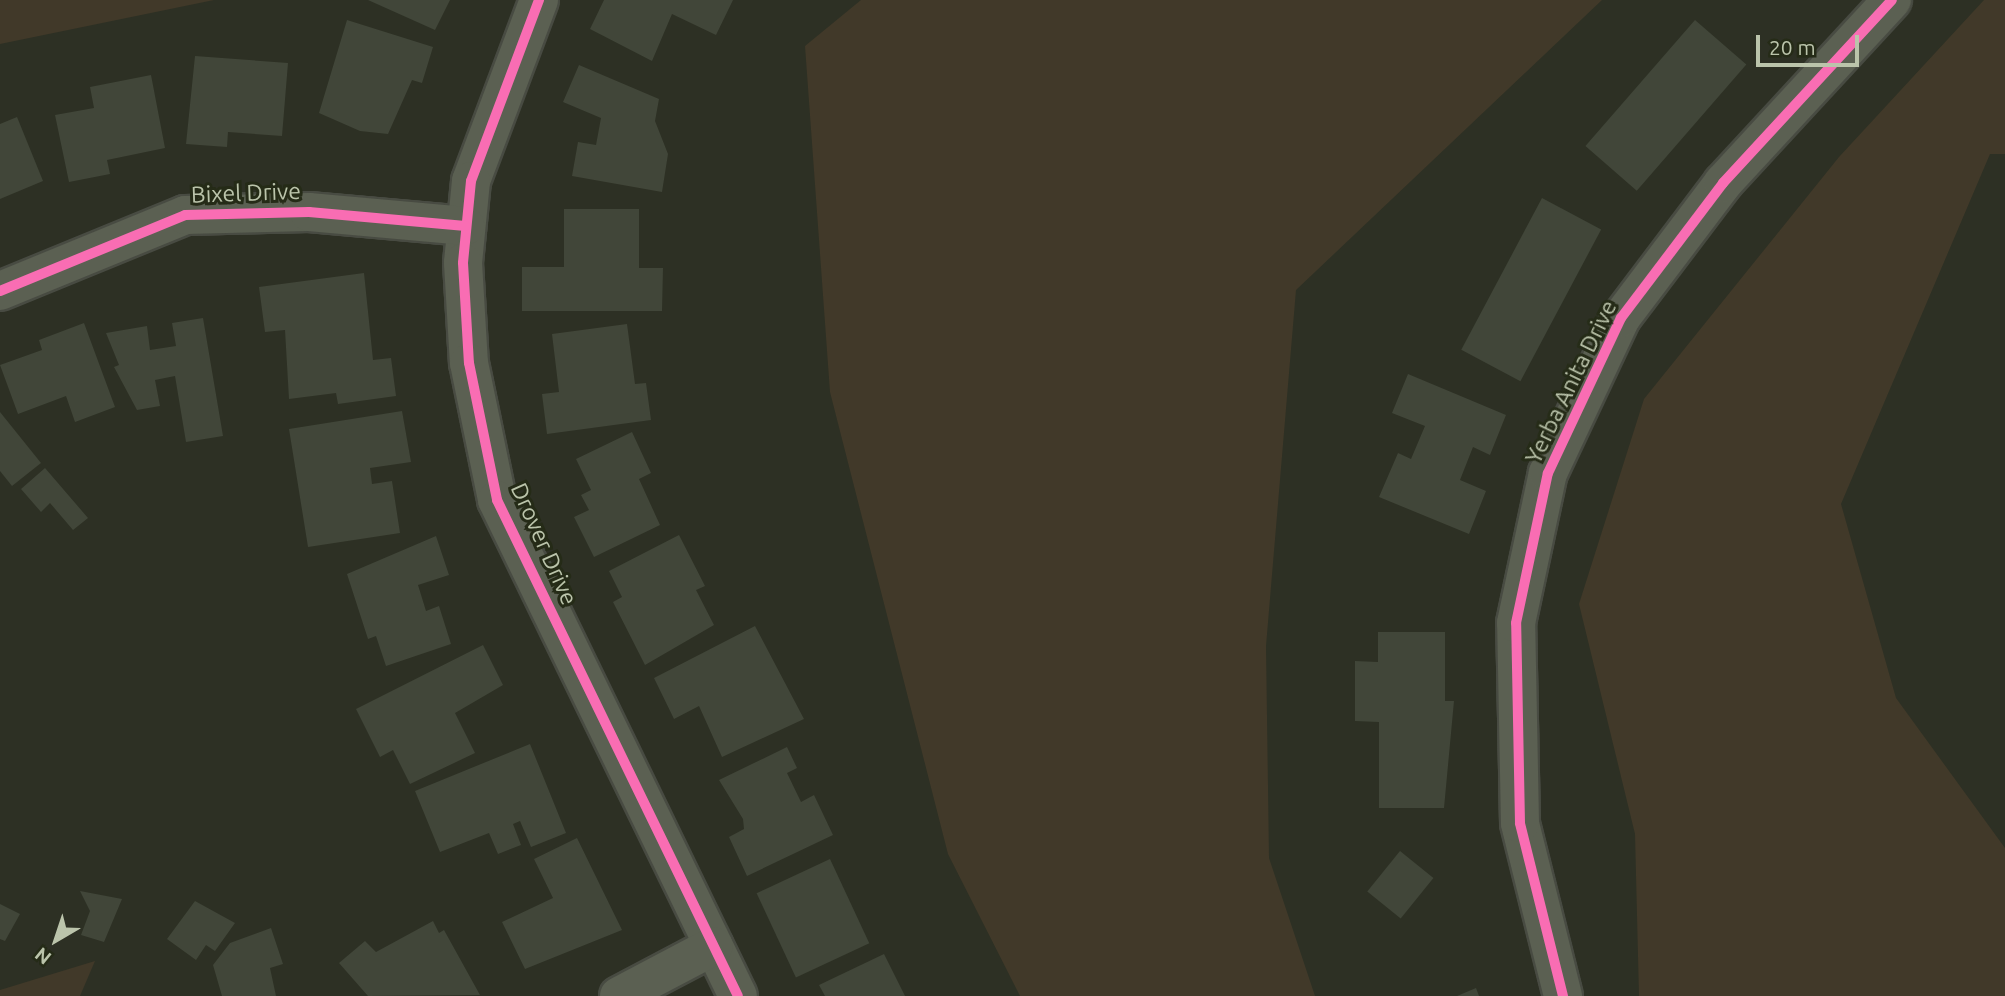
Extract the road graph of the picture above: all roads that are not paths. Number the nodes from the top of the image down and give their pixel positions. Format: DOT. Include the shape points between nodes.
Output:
graph roads {
  1 [pos="539,0"];
  2 [pos="1892,0"];
  3 [pos="465,226"];
  4 [pos="0,291"];
  5 [pos="714,946"];
  6 [pos="619,996"];
  7 [pos="738,996"];
  8 [pos="1563,996"];
  1 -- 3 [label="street, Drover Drive" via="483,137"];
  2 -- 8 [label="street, Yerba Anita Drive" via="1723,183 1621,318 1548,472 1516,623 1520,822"];
  3 -- 4 [label="street, Bixel Drive" via="309,212 185,215"];
  3 -- 5 [label="street, Drover Drive" via="469,363 497,500"];
  5 -- 6 [label="street"];
  5 -- 7 [label="street, Drover Drive"];
}
